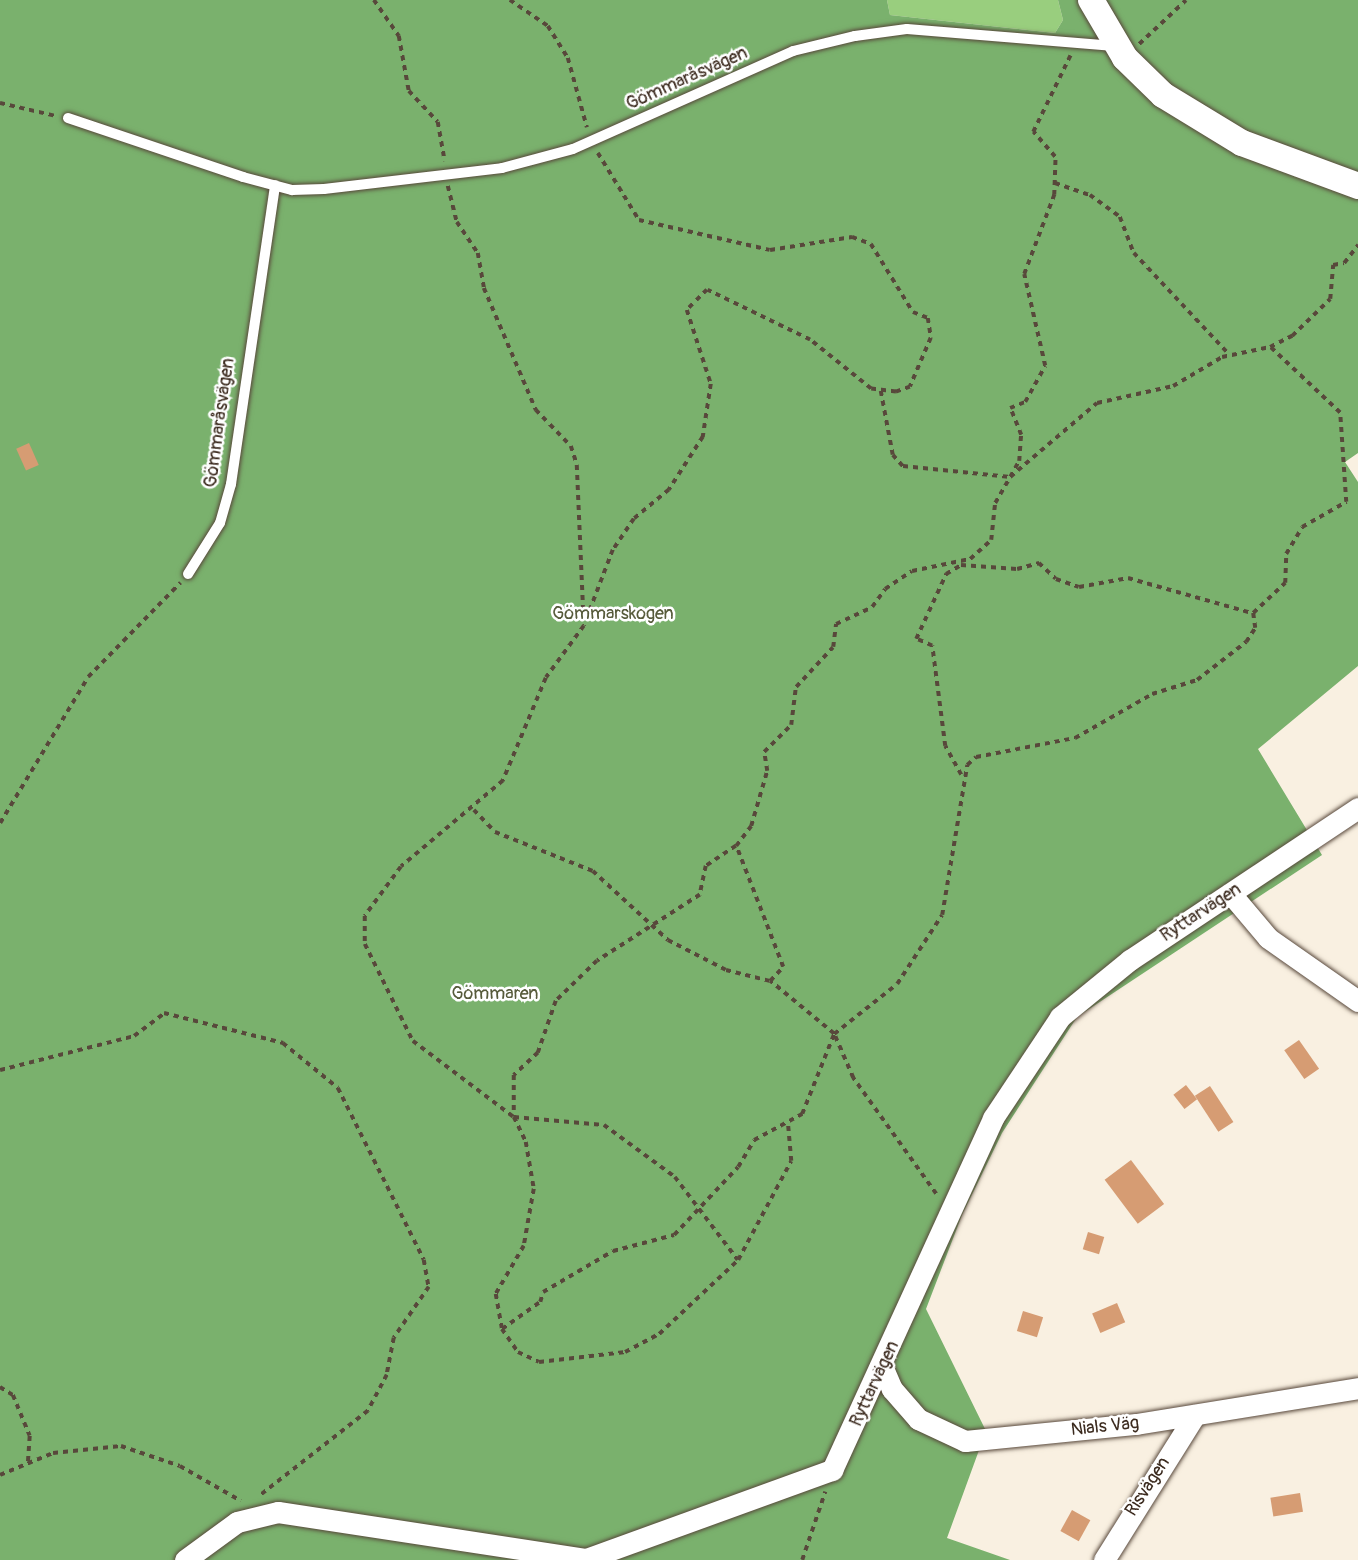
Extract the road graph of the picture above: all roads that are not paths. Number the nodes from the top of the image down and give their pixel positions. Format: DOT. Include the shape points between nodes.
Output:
graph roads {
  1 [pos="1091,0"];
  2 [pos="1121,52"];
  3 [pos="68,118"];
  4 [pos="275,185"];
  5 [pos="1358,186"];
  6 [pos="188,574"];
  7 [pos="1358,807"];
  8 [pos="1231,894"];
  9 [pos="1358,1001"];
  10 [pos="883,1368"];
  11 [pos="1358,1388"];
  12 [pos="1195,1415"];
  13 [pos="185,1560"];
  14 [pos="1104,1560"];
  1 -- 2 [label="street"];
  2 -- 4 [label="lane, Gömmaråsvägen" via="907,29 824,42 592,141 502,168 324,189"];
  2 -- 5 [label="street" via="1163,95 1208,125"];
  3 -- 4 [label="lane, Gömmaråsvägen"];
  4 -- 6 [label="lane, Gömmaråsvägen" via="230,484 220,523"];
  7 -- 8 [label="street, Ryttarvägen"];
  8 -- 9 [label="street" via="1268,938"];
  8 -- 10 [label="street, Ryttarvägen" via="1066,1010 993,1118"];
  10 -- 12 [label="street, Nials Väg" via="907,1408 952,1439"];
  10 -- 13 [label="street, Ryttarvägen" via="832,1470 586,1559 256,1509"];
  11 -- 12 [label="street, Nials Väg"];
  12 -- 14 [label="street, Risvägen"];
}
